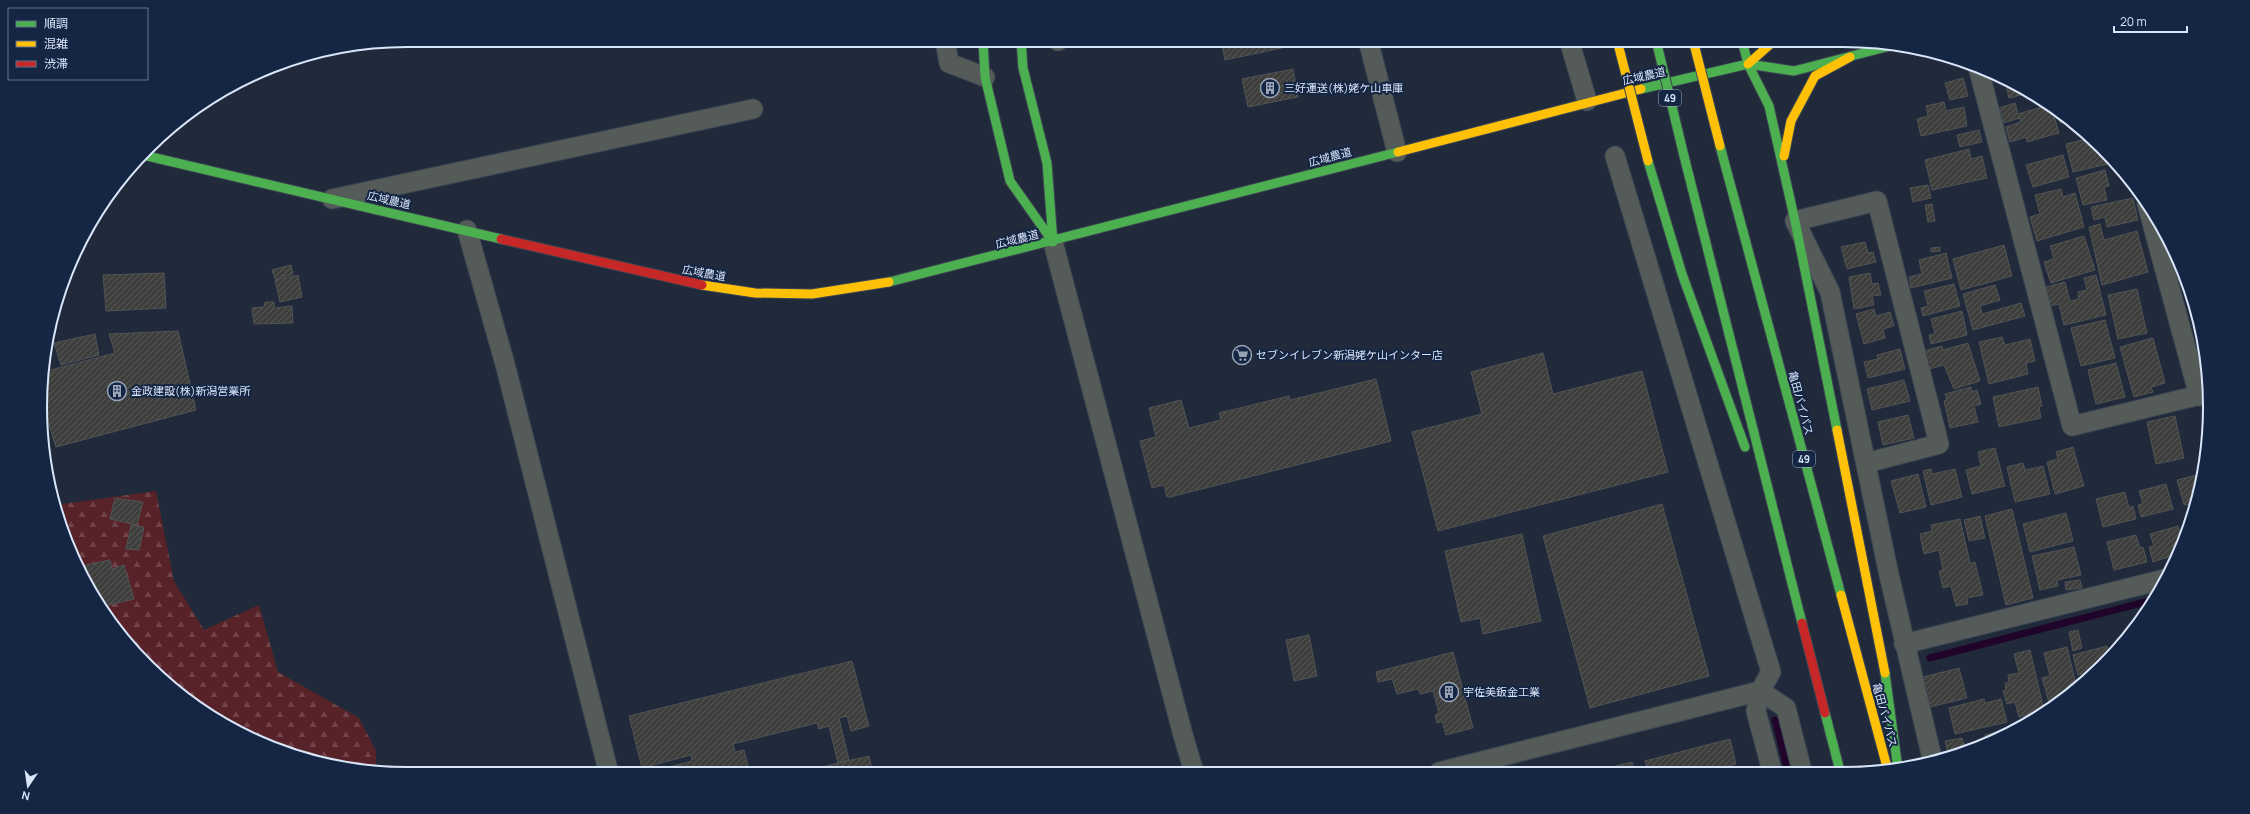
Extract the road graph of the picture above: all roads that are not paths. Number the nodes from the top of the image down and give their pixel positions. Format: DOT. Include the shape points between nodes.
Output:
graph roads {
  1 [pos="946,47"];
  2 [pos="983,47"];
  3 [pos="1022,47"];
  4 [pos="1370,47"];
  5 [pos="1571,47"];
  6 [pos="1619,47"];
  7 [pos="1658,47"];
  8 [pos="1695,47"];
  9 [pos="1744,47"];
  10 [pos="1767,47"];
  11 [pos="1879,49"];
  12 [pos="1850,57"];
  13 [pos="1748,64"];
  14 [pos="1979,73"];
  15 [pos="985,77"];
  16 [pos="1587,101"];
  17 [pos="753,109"];
  18 [pos="1397,152"];
  19 [pos="148,156"];
  20 [pos="1615,156"];
  21 [pos="1782,166"];
  22 [pos="332,199"];
  23 [pos="1795,221"];
  24 [pos="2153,224"];
  25 [pos="467,230"];
  26 [pos="1053,242"];
  27 [pos="2202,392"];
  28 [pos="2203,394"];
  29 [pos="1866,463"];
  30 [pos="1782,549"];
  31 [pos="2158,582"];
  32 [pos="1904,644"];
  33 [pos="1760,691"];
  34 [pos="1932,756"];
  35 [pos="1897,763"];
  36 [pos="1886,764"];
  37 [pos="607,767"];
  38 [pos="1192,767"];
  39 [pos="1460,767"];
  40 [pos="1771,767"];
  41 [pos="1801,767"];
  42 [pos="1839,767"];
  1 -- 15 [label="street" via="949,63"];
  2 -- 15 [label="main road"];
  3 -- 26 [label="main road" via="1023,68 1047,164"];
  4 -- 18 [label="street"];
  5 -- 16 [label="street"];
  6 -- 30 [label="main road, bridge" via="1648,161 1682,274"];
  7 -- 30 [label="main road, 49, bridge"];
  8 -- 36 [label="main road, 亀田バイパス / 49, bridge"];
  9 -- 13 [label="main road"];
  10 -- 13 [label="main road"];
  11 -- 12 [label="main road, 広域農道"];
  12 -- 13 [label="main road, 広域農道" via="1794,71"];
  12 -- 21 [label="main road" via="1815,76 1791,121"];
  13 -- 16 [label="main road, 広域農道"];
  13 -- 21 [label="main road" via="1769,106"];
  14 -- 28 [label="street" via="2072,426"];
  15 -- 26 [label="main road" via="1010,181"];
  16 -- 18 [label="main road, 広域農道"];
  17 -- 22 [label="street"];
  18 -- 26 [label="main road, 広域農道"];
  19 -- 22 [label="main road, 広域農道"];
  20 -- 33 [label="street" via="1772,672"];
  21 -- 23 [label="main road"];
  22 -- 25 [label="main road, 広域農道"];
  23 -- 29 [label="street" via="1830,292"];
  23 -- 29 [label="street" via="1877,200 1939,444"];
  23 -- 35 [label="main road" via="1889,693"];
  24 -- 27 [label="street"];
  25 -- 26 [label="main road, 広域農道" via="699,286 755,293 805,294 853,289"];
  25 -- 37 [label="street" via="505,364"];
  26 -- 38 [label="street"];
  29 -- 32 [label="street"];
  30 -- 42 [label="main road, 49"];
  31 -- 32 [label="street"];
  32 -- 34 [label="street"];
  33 -- 39 [label="street"];
  33 -- 40 [label="street" via="1756,711"];
  33 -- 41 [label="street" via="1786,708"];
}
